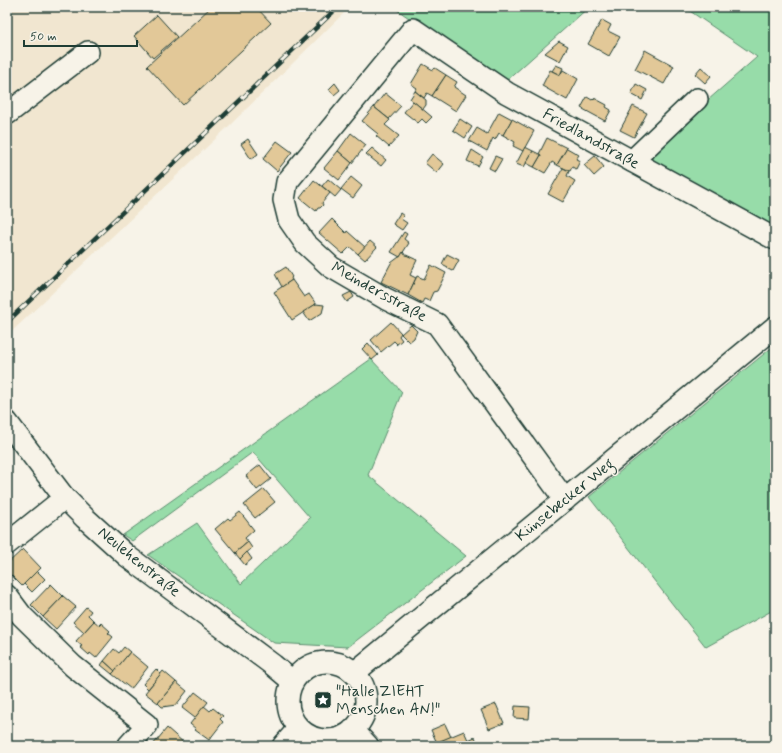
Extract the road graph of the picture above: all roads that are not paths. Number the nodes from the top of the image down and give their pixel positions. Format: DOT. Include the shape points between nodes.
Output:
graph roads {
  1 [pos="413,29"];
  2 [pos="88,52"];
  3 [pos="696,99"];
  4 [pos="7,114"];
  5 [pos="632,161"];
  6 [pos="775,239"];
  7 [pos="775,327"];
  8 [pos="7,422"];
  9 [pos="64,497"];
  10 [pos="565,500"];
  11 [pos="7,544"];
  12 [pos="7,596"];
  13 [pos="354,673"];
  14 [pos="292,680"];
  15 [pos="298,729"];
  16 [pos="353,730"];
  17 [pos="128,746"];
  18 [pos="282,746"];
  19 [pos="368,746"];
  1 -- 5 [label="street, Friedlandstraße" via="507,93"];
  1 -- 10 [label="street, Meindersstraße" via="287,182 284,200 289,220 305,243 331,267 386,299 437,324"];
  2 -- 4 [label="street"];
  3 -- 5 [label="street"];
  5 -- 6 [label="street, Friedlandstraße"];
  7 -- 10 [label="street, Künsebecker Weg"];
  8 -- 9 [label="street, Neulehenstraße"];
  9 -- 11 [label="street"];
  9 -- 14 [label="street, Neulehenstraße" via="127,556"];
  10 -- 13 [label="street, Künsebecker Weg"];
  12 -- 17 [label="street" via="22,616 73,666 147,725"];
  13 -- 14 [label="street" via="339,663 321,661 305,668"];
  13 -- 16 [label="street" via="363,686 366,701 363,716"];
  14 -- 15 [label="street" via="287,697 289,714"];
  15 -- 16 [label="street" via="311,737 326,740 341,738"];
  15 -- 18 [label="street"];
  16 -- 19 [label="street"];
}
